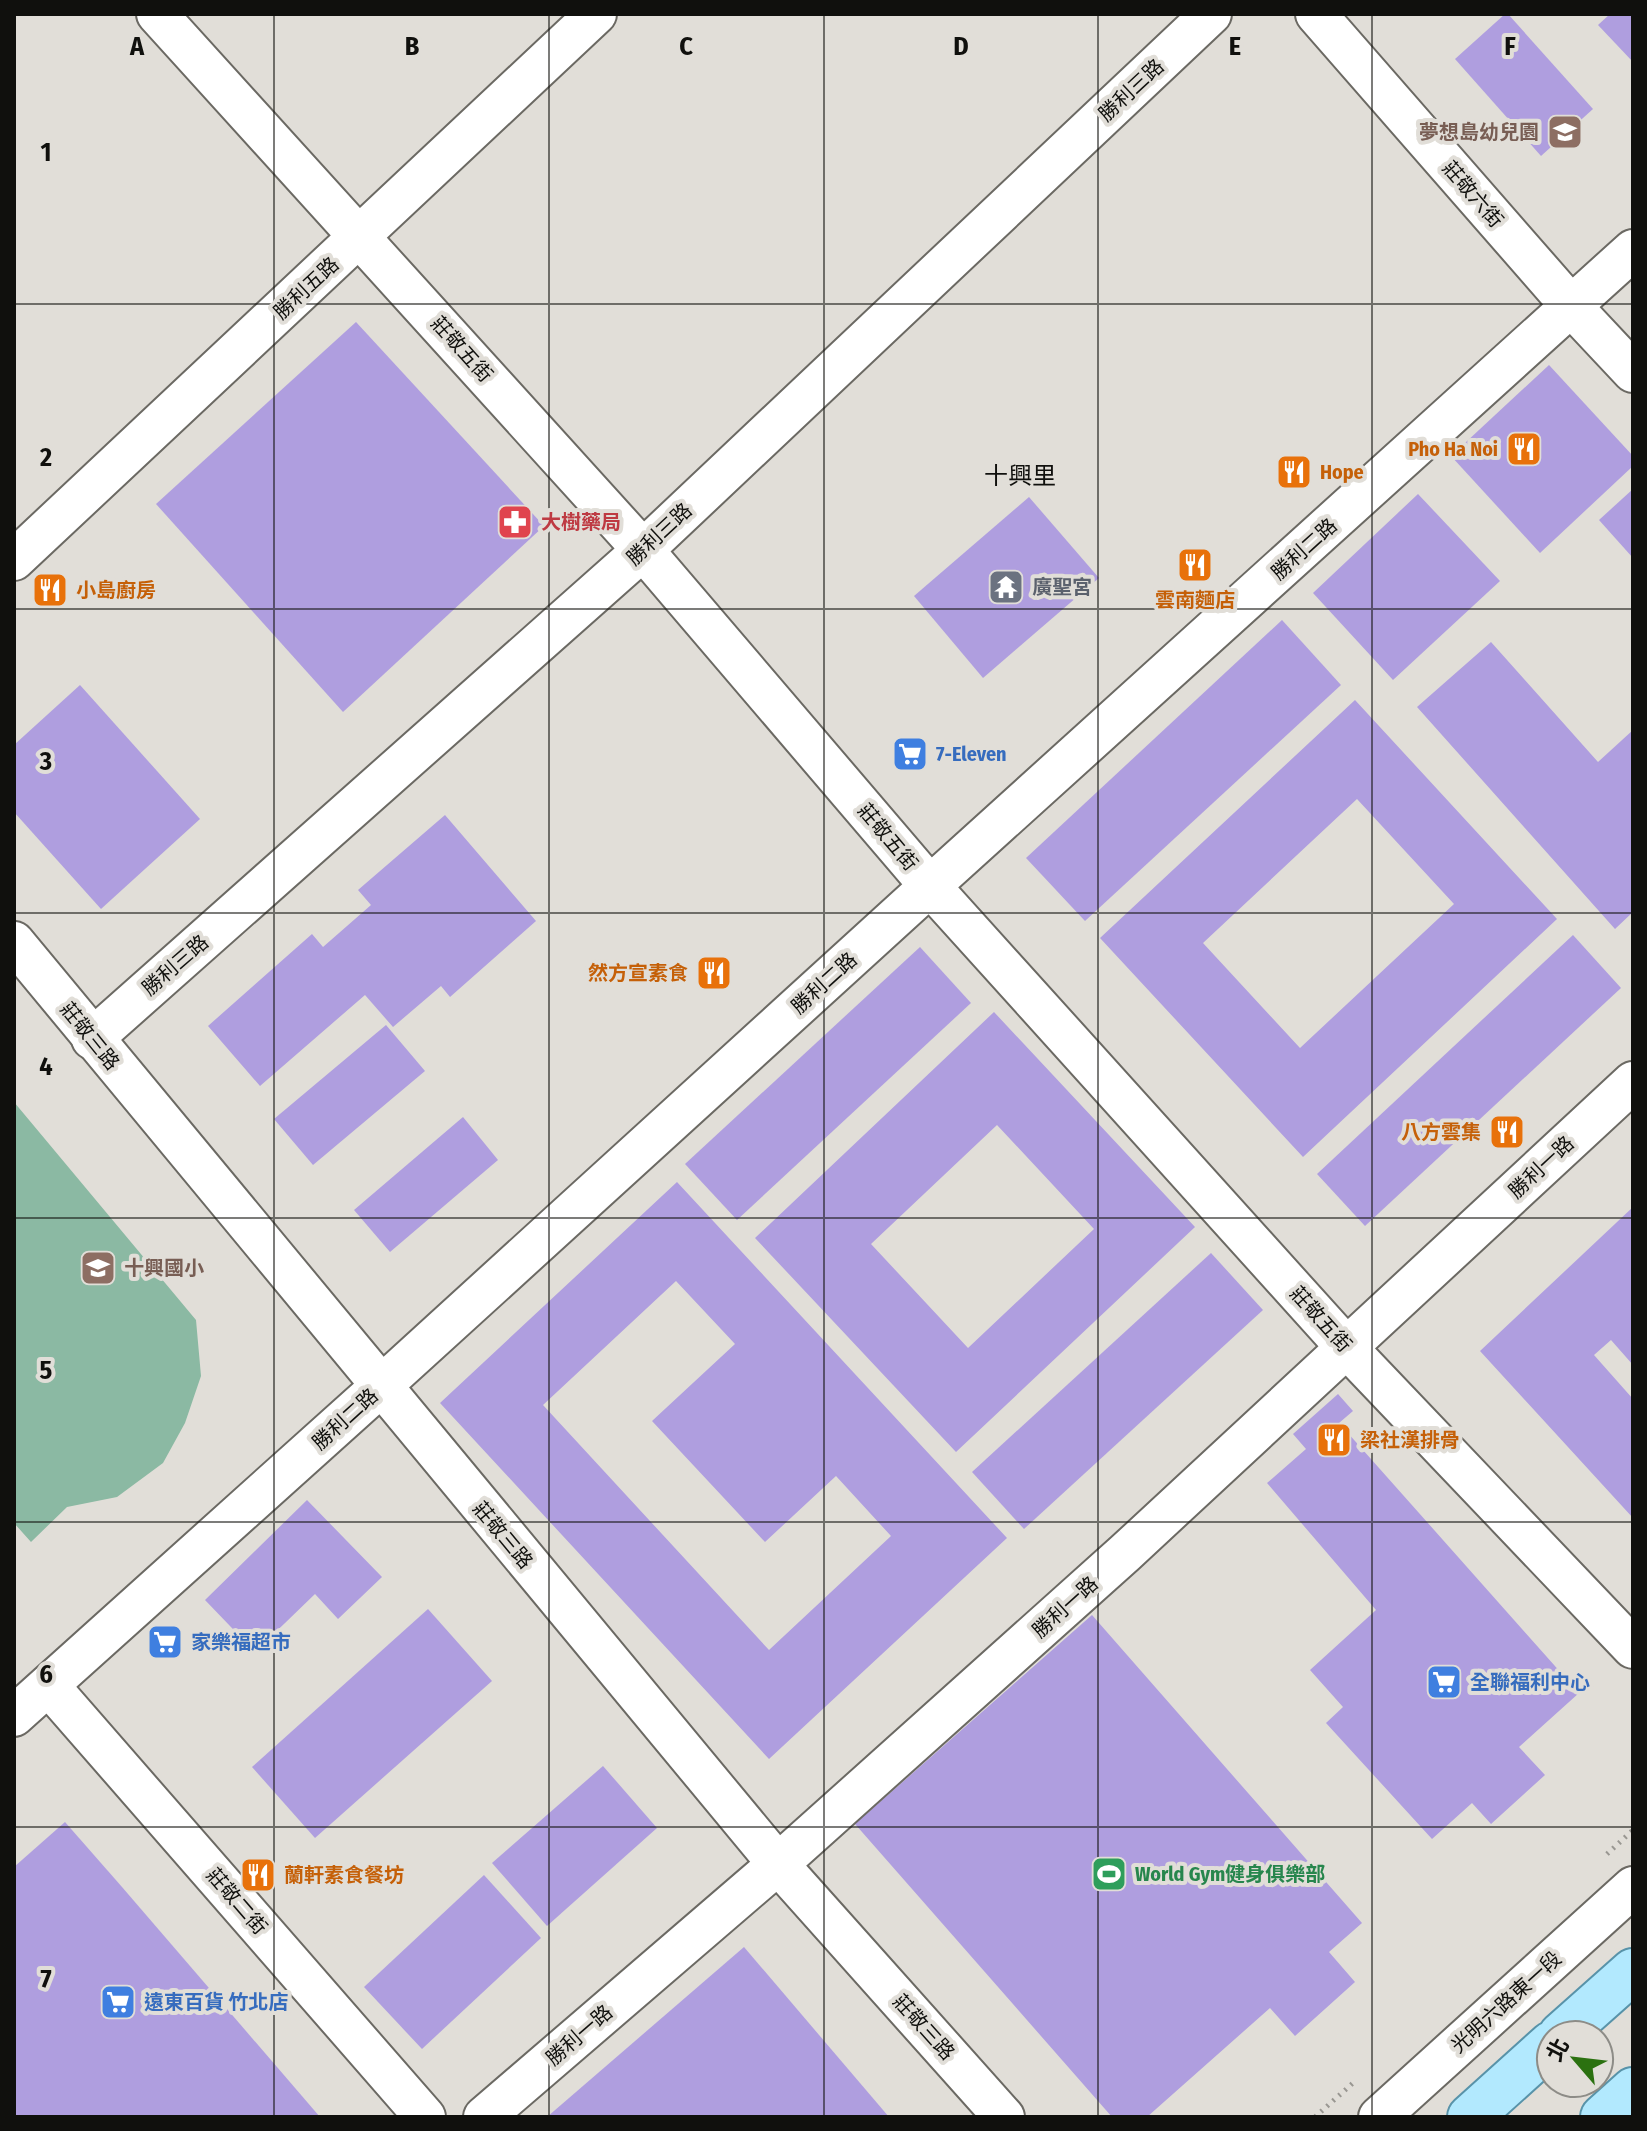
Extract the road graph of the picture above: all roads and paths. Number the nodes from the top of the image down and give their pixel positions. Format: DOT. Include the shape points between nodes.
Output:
graph roads {
  1 [pos="157,14"];
  2 [pos="596,14"];
  3 [pos="1211,14"];
  4 [pos="1316,14"];
  5 [pos="360,238"];
  6 [pos="1633,250"];
  7 [pos="1572,307"];
  8 [pos="1633,372"];
  9 [pos="643,550"];
  10 [pos="14,560"];
  11 [pos="930,886"];
  12 [pos="14,942"];
  13 [pos="92,1039"];
  14 [pos="1633,1082"];
  15 [pos="1347,1348"];
  16 [pos="380,1387"];
  17 [pos="1633,1648"];
  18 [pos="49,1686"];
  19 [pos="14,1716"];
  20 [pos="778,1864"];
  21 [pos="1633,1887"];
  22 [pos="1633,1971"];
  23 [pos="1579,2019"];
  24 [pos="1535,2058"];
  25 [pos="1633,2090"];
  26 [pos="425,2117"];
  27 [pos="484,2117"];
  28 [pos="1004,2117"];
  29 [pos="1379,2117"];
  30 [pos="1470,2117"];
  31 [pos="1603,2117"];
  1 -- 5 [label="street, 莊敬五街"];
  2 -- 5 [label="street, 勝利五路"];
  3 -- 9 [label="street, 勝利三路"];
  4 -- 7 [label="street, 莊敬六街"];
  5 -- 9 [label="street, 莊敬五街"];
  5 -- 10 [label="street, 勝利五路"];
  6 -- 7 [label="street, 勝利二路"];
  7 -- 8 [label="street, 莊敬六街"];
  7 -- 11 [label="street, 勝利二路"];
  9 -- 11 [label="street, 莊敬五街"];
  9 -- 13 [label="street, 勝利三路"];
  11 -- 15 [label="street, 莊敬五街"];
  11 -- 16 [label="street, 勝利二路"];
  12 -- 13 [label="street, 莊敬三路"];
  13 -- 16 [label="street, 莊敬三路"];
  14 -- 15 [label="street, 勝利一路"];
  15 -- 17 [label="street, 莊敬五街"];
  15 -- 20 [label="street, 勝利一路"];
  16 -- 18 [label="street, 勝利二路"];
  16 -- 20 [label="street, 莊敬三路"];
  18 -- 19 [label="street, 勝利二路"];
  18 -- 26 [label="street, 莊敬二街"];
  20 -- 27 [label="street, 勝利一路"];
  20 -- 28 [label="street, 莊敬三路"];
  21 -- 29 [label="street, 光明六路東一段"];
  22 -- 23 [label="main road"];
  24 -- 30 [label="main road"];
  25 -- 31 [label="main road"];
}
